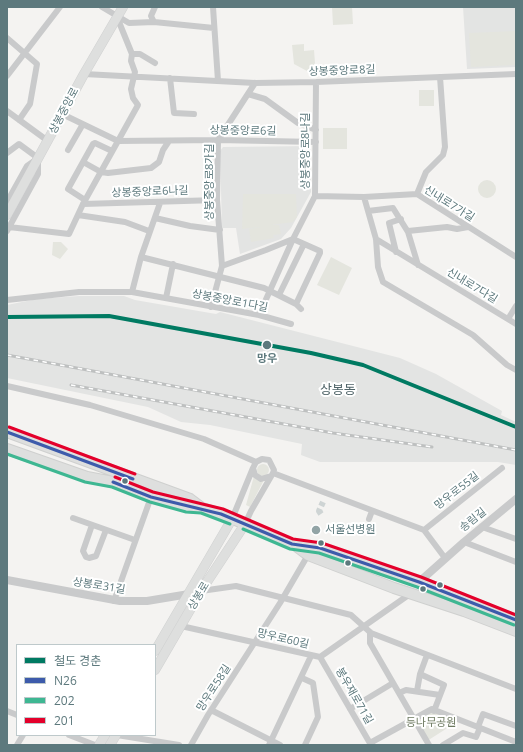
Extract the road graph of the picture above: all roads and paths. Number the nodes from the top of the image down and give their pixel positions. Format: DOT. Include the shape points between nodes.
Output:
graph roads {
  1 [pos="60,7"];
  2 [pos="102,7"];
  3 [pos="123,7"];
  4 [pos="155,7"];
  5 [pos="212,7"];
  6 [pos="117,17"];
  7 [pos="154,22"];
  8 [pos="214,28"];
  9 [pos="7,38"];
  10 [pos="25,52"];
  11 [pos="132,54"];
  12 [pos="155,63"];
  13 [pos="84,74"];
  14 [pos="516,74"];
  15 [pos="7,76"];
  16 [pos="134,76"];
  17 [pos="440,77"];
  18 [pos="170,78"];
  19 [pos="218,81"];
  20 [pos="316,82"];
  21 [pos="255,83"];
  22 [pos="248,94"];
  23 [pos="7,111"];
  24 [pos="62,114"];
  25 [pos="194,114"];
  26 [pos="19,120"];
  27 [pos="83,124"];
  28 [pos="316,130"];
  29 [pos="48,140"];
  30 [pos="218,140"];
  31 [pos="118,141"];
  32 [pos="170,141"];
  33 [pos="316,142"];
  34 [pos="68,150"];
  35 [pos="112,151"];
  36 [pos="8,153"];
  37 [pos="38,158"];
  38 [pos="83,162"];
  39 [pos="101,172"];
  40 [pos="416,194"];
  41 [pos="315,196"];
  42 [pos="364,197"];
  43 [pos="218,200"];
  44 [pos="7,202"];
  45 [pos="84,202"];
  46 [pos="160,203"];
  47 [pos="368,211"];
  48 [pos="7,215"];
  49 [pos="78,215"];
  50 [pos="154,218"];
  51 [pos="401,219"];
  52 [pos="468,227"];
  53 [pos="8,229"];
  54 [pos="220,230"];
  55 [pos="149,231"];
  56 [pos="408,231"];
  57 [pos="293,239"];
  58 [pos="376,239"];
  59 [pos="304,244"];
  60 [pos="396,252"];
  61 [pos="141,257"];
  62 [pos="516,257"];
  63 [pos="173,264"];
  64 [pos="222,266"];
  65 [pos="418,266"];
  66 [pos="219,276"];
  67 [pos="270,290"];
  68 [pos="132,292"];
  69 [pos="279,295"];
  70 [pos="166,298"];
  71 [pos="7,300"];
  72 [pos="296,304"];
  73 [pos="516,306"];
  74 [pos="211,308"];
  75 [pos="301,309"];
  76 [pos="258,316"];
  77 [pos="508,319"];
  78 [pos="291,324"];
  79 [pos="516,324"];
  80 [pos="516,370"];
  81 [pos="7,386"];
  82 [pos="7,432"];
  83 [pos="7,449"];
  84 [pos="254,465"];
  85 [pos="502,468"];
  86 [pos="272,475"];
  87 [pos="151,497"];
  88 [pos="516,500"];
  89 [pos="202,508"];
  90 [pos="372,511"];
  91 [pos="74,518"];
  92 [pos="232,519"];
  93 [pos="369,519"];
  94 [pos="245,524"];
  95 [pos="92,525"];
  96 [pos="482,527"];
  97 [pos="106,530"];
  98 [pos="424,530"];
  99 [pos="516,539"];
  100 [pos="136,540"];
  101 [pos="464,542"];
  102 [pos="292,544"];
  103 [pos="308,555"];
  104 [pos="445,558"];
  105 [pos="516,562"];
  106 [pos="7,580"];
  107 [pos="418,582"];
  108 [pos="202,591"];
  109 [pos="189,594"];
  110 [pos="410,594"];
  111 [pos="283,598"];
  112 [pos="114,601"];
  113 [pos="516,620"];
  114 [pos="181,626"];
  115 [pos="364,627"];
  116 [pos="516,631"];
  117 [pos="370,632"];
  118 [pos="255,643"];
  119 [pos="156,649"];
  120 [pos="427,655"];
  121 [pos="311,656"];
  122 [pos="320,657"];
  123 [pos="156,668"];
  124 [pos="420,674"];
  125 [pos="302,678"];
  126 [pos="393,683"];
  127 [pos="516,689"];
  128 [pos="417,691"];
  129 [pos="399,693"];
  130 [pos="440,695"];
  131 [pos="350,709"];
  132 [pos="211,710"];
  133 [pos="434,710"];
  134 [pos="414,718"];
  135 [pos="516,726"];
  136 [pos="479,728"];
  137 [pos="22,736"];
  138 [pos="72,736"];
  139 [pos="104,736"];
  140 [pos="115,736"];
  141 [pos="122,736"];
  142 [pos="516,742"];
  143 [pos="270,743"];
  144 [pos="370,744"];
  145 [pos="17,745"];
  146 [pos="95,745"];
  147 [pos="99,745"];
  148 [pos="110,745"];
  149 [pos="179,745"];
  150 [pos="191,745"];
  151 [pos="280,745"];
  152 [pos="305,745"];
  153 [pos="429,745"];
  154 [pos="443,745"];
  1 -- 10 [label="street"];
  2 -- 6 [label="street"];
  3 -- 6 [label="main road, 상봉중앙로"];
  4 -- 7 [label="street" via="151,16"];
  5 -- 8 [label="street"];
  6 -- 7 [label="street" via="129,23"];
  6 -- 11 [label="street"];
  6 -- 13 [label="main road, 상봉중앙로"];
  7 -- 8 [label="street"];
  8 -- 19 [label="street"];
  9 -- 10 [label="street"];
  10 -- 15 [label="street"];
  10 -- 26 [label="street" via="37,66 30,104"];
  11 -- 12 [label="street" via="140,54"];
  11 -- 16 [label="street"];
  13 -- 16 [label="street, 상봉중앙로8길"];
  13 -- 24 [label="main road, 상봉중앙로"];
  14 -- 17 [label="street, 상봉중앙로8길"];
  16 -- 18 [label="street, 상봉중앙로8길"];
  16 -- 31 [label="street" via="131,88 138,105"];
  17 -- 20 [label="street, 상봉중앙로8길"];
  17 -- 40 [label="street" via="445,147 443,155 426,172"];
  18 -- 19 [label="street, 상봉중앙로8길"];
  18 -- 25 [label="street" via="174,113"];
  19 -- 21 [label="street, 상봉중앙로8길"];
  20 -- 21 [label="street, 상봉중앙로8길"];
  20 -- 28 [label="street, 상봉중앙로8나길"];
  21 -- 22 [label="street, 상봉중앙로8가길"];
  22 -- 28 [label="street" via="266,100 286,116"];
  22 -- 30 [label="street, 상봉중앙로8가길"];
  23 -- 26 [label="street"];
  24 -- 27 [label="street, 상봉중앙로6길"];
  24 -- 29 [label="main road, 상봉중앙로"];
  26 -- 29 [label="street"];
  27 -- 31 [label="street, 상봉중앙로6길"];
  27 -- 34 [label="street"];
  28 -- 33 [label="street, 상봉중앙로8나길"];
  29 -- 37 [label="main road, 상봉중앙로"];
  30 -- 32 [label="street, 상봉중앙로6길"];
  30 -- 33 [label="street, 상봉중앙로6길"];
  30 -- 43 [label="street, 상봉중앙로8가길"];
  31 -- 32 [label="street, 상봉중앙로6길"];
  31 -- 35 [label="street"];
  32 -- 39 [label="street" via="155,166 114,173"];
  33 -- 41 [label="street, 상봉중앙로8나길"];
  35 -- 38 [label="street" via="93,143"];
  35 -- 39 [label="street"];
  36 -- 37 [label="street" via="19,144"];
  37 -- 44 [label="street" via="28,165"];
  37 -- 48 [label="main road, 상봉중앙로"];
  37 -- 53 [label="street" via="38,174"];
  38 -- 39 [label="street"];
  38 -- 45 [label="street" via="68,189"];
  39 -- 45 [label="street"];
  40 -- 42 [label="street, 신내로7가길"];
  40 -- 52 [label="street, 신내로7가길"];
  41 -- 42 [label="street, 신내로7가길"];
  41 -- 57 [label="street, 상봉중앙로8나길"];
  42 -- 47 [label="street"];
  43 -- 46 [label="street, 상봉중앙로6나길"];
  43 -- 54 [label="street, 상봉중앙로8가길"];
  45 -- 46 [label="street, 상봉중앙로6나길"];
  45 -- 49 [label="street"];
  46 -- 50 [label="street"];
  47 -- 51 [label="street" via="393,208"];
  47 -- 58 [label="street"];
  49 -- 53 [label="street" via="68,234"];
  49 -- 55 [label="street" via="125,222"];
  50 -- 54 [label="street, 상봉중앙로8가길"];
  50 -- 55 [label="street"];
  51 -- 56 [label="street"];
  51 -- 60 [label="street" via="389,223"];
  52 -- 56 [label="street"];
  52 -- 62 [label="street, 신내로7가길"];
  54 -- 64 [label="street, 상봉중앙로8가길"];
  55 -- 61 [label="street"];
  56 -- 65 [label="street"];
  57 -- 59 [label="street"];
  57 -- 64 [label="street"];
  57 -- 67 [label="street, 상봉중앙로8나길"];
  58 -- 60 [label="street, 신내로7다길"];
  58 -- 80 [label="street" via="379,272 386,286 474,335 502,362"];
  59 -- 69 [label="street"];
  59 -- 72 [label="street" via="320,252"];
  60 -- 65 [label="street, 신내로7다길"];
  61 -- 63 [label="street"];
  61 -- 68 [label="street"];
  63 -- 66 [label="street"];
  63 -- 70 [label="street"];
  64 -- 66 [label="street, 상봉중앙로8가길"];
  65 -- 77 [label="street, 신내로7다길"];
  66 -- 67 [label="street"];
  66 -- 74 [label="street, 상봉중앙로8가길"];
  67 -- 69 [label="street"];
  67 -- 76 [label="street, 상봉중앙로8나길"];
  68 -- 70 [label="street, 상봉중앙로1다길"];
  68 -- 71 [label="street, 상봉중앙로1다길" via="79,292"];
  69 -- 72 [label="street"];
  70 -- 74 [label="street, 상봉중앙로1다길"];
  72 -- 75 [label="street"];
  73 -- 77 [label="street"];
  74 -- 76 [label="street, 상봉중앙로1다길"];
  76 -- 78 [label="street, 상봉중앙로1다길"];
  77 -- 79 [label="street, 신내로7다길"];
  81 -- 84 [label="street" via="90,405 211,441 243,456"];
  82 -- 89 [label="main road" via="190,498"];
  83 -- 87 [label="main road" via="87,477 113,482"];
  84 -- 86 [label="street" via="258,477 264,479"];
  84 -- 86 [label="street" via="262,459 269,460 274,466"];
  84 -- 92 [label="street"];
  85 -- 98 [label="street, 망우로55길"];
  86 -- 90 [label="street"];
  86 -- 94 [label="street"];
  87 -- 89 [label="main road" via="187,507"];
  87 -- 100 [label="street"];
  88 -- 96 [label="street, 송림길"];
  89 -- 92 [label="main road"];
  90 -- 93 [label="street"];
  90 -- 98 [label="street"];
  91 -- 95 [label="street"];
  92 -- 94 [label="main road"];
  92 -- 109 [label="main road, 상봉로"];
  94 -- 102 [label="main road"];
  94 -- 108 [label="main road, 상봉로"];
  95 -- 97 [label="street"];
  95 -- 97 [label="street" via="83,551 89,558 96,556"];
  96 -- 99 [label="street"];
  96 -- 101 [label="street, 송림길"];
  97 -- 100 [label="street"];
  98 -- 104 [label="street"];
  100 -- 112 [label="street"];
  101 -- 104 [label="street, 송림길"];
  101 -- 105 [label="street"];
  102 -- 103 [label="main road"];
  102 -- 107 [label="main road" via="320,548"];
  103 -- 110 [label="main road"];
  103 -- 111 [label="street, 망우로58길"];
  104 -- 107 [label="street, 송림길"];
  106 -- 112 [label="street, 상봉로31길"];
  107 -- 113 [label="main road"];
  108 -- 109 [label="main road"];
  108 -- 111 [label="street" via="236,586"];
  108 -- 114 [label="main road, 상봉로"];
  109 -- 112 [label="street, 상봉로31길" via="147,601"];
  109 -- 119 [label="main road, 상봉로"];
  110 -- 115 [label="street, 망우로60길"];
  110 -- 116 [label="main road"];
  111 -- 115 [label="street" via="351,614"];
  111 -- 118 [label="street, 망우로58길"];
  114 -- 118 [label="street, 망우로60길"];
  114 -- 123 [label="main road, 상봉로"];
  115 -- 117 [label="street"];
  115 -- 122 [label="street, 망우로60길"];
  117 -- 120 [label="street"];
  117 -- 126 [label="street" via="370,643"];
  118 -- 121 [label="street, 망우로60길"];
  118 -- 132 [label="street, 망우로58길"];
  120 -- 124 [label="street"];
  120 -- 127 [label="street"];
  121 -- 122 [label="street, 망우로60길"];
  121 -- 125 [label="street"];
  122 -- 131 [label="street, 봉우재로71길"];
  124 -- 128 [label="street"];
  124 -- 130 [label="street" via="444,684"];
  125 -- 143 [label="street"];
  125 -- 152 [label="street" via="313,683 318,717"];
  126 -- 129 [label="street"];
  126 -- 131 [label="street"];
  128 -- 129 [label="street" via="406,690"];
  128 -- 130 [label="street"];
  129 -- 134 [label="street"];
  130 -- 133 [label="street"];
  131 -- 144 [label="street, 봉우재로71길"];
  132 -- 143 [label="street"];
  132 -- 150 [label="street, 망우로58길"];
  133 -- 134 [label="street"];
  133 -- 136 [label="street"];
  134 -- 144 [label="street"];
  134 -- 153 [label="street"];
  135 -- 136 [label="street" via="483,714"];
  136 -- 142 [label="street"];
  136 -- 154 [label="street" via="476,737 464,733"];
  137 -- 145 [label="street"];
  138 -- 146 [label="street"];
  139 -- 147 [label="main road"];
  140 -- 148 [label="main road"];
  141 -- 149 [label="street"];
  143 -- 151 [label="street"];
}
